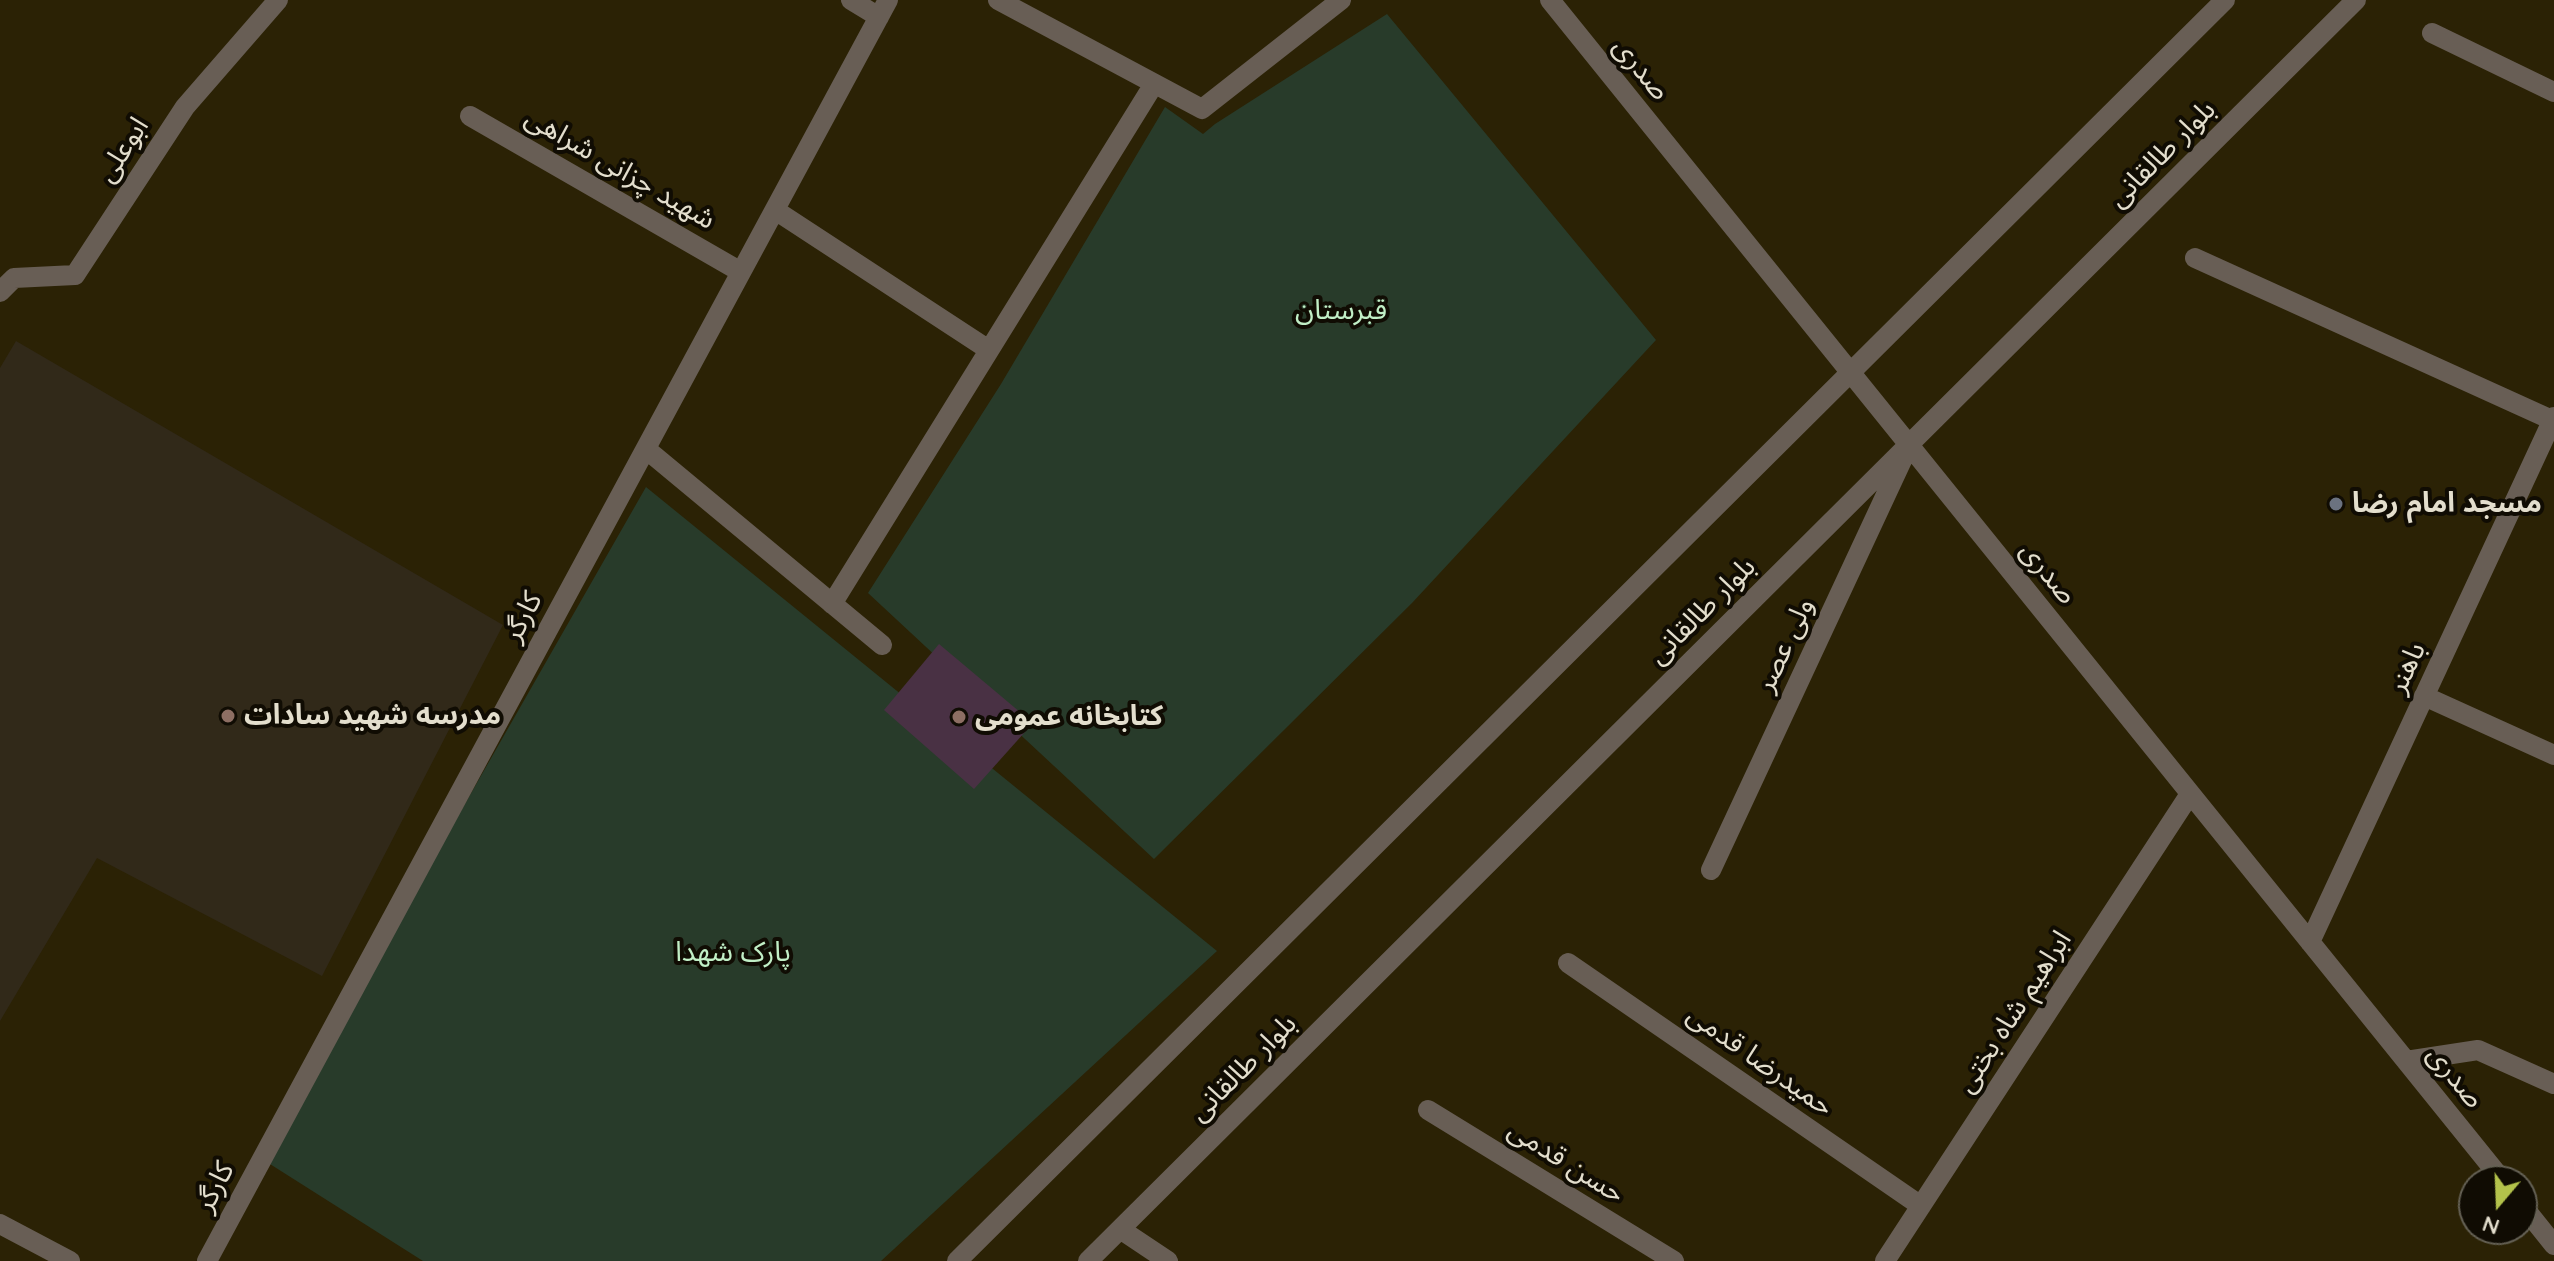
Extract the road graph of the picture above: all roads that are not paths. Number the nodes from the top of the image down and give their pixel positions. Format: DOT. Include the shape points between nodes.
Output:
graph roads {
  1 [pos="278,0"];
  2 [pos="851,0"];
  3 [pos="998,0"];
  4 [pos="1341,0"];
  5 [pos="1550,0"];
  6 [pos="2225,0"];
  7 [pos="2356,0"];
  8 [pos="884,8"];
  9 [pos="2432,33"];
  10 [pos="1154,84"];
  11 [pos="2554,92"];
  12 [pos="470,116"];
  13 [pos="775,210"];
  14 [pos="2195,258"];
  15 [pos="741,272"];
  16 [pos="0,292"];
  17 [pos="989,350"];
  18 [pos="1850,372"];
  19 [pos="2553,420"];
  20 [pos="1909,445"];
  21 [pos="646,449"];
  22 [pos="832,604"];
  23 [pos="882,645"];
  24 [pos="2424,696"];
  25 [pos="2554,755"];
  26 [pos="2190,794"];
  27 [pos="1711,870"];
  28 [pos="2310,942"];
  29 [pos="1568,963"];
  30 [pos="2406,1061"];
  31 [pos="2554,1084"];
  32 [pos="1428,1110"];
  33 [pos="2490,1165"];
  34 [pos="1921,1206"];
  35 [pos="0,1224"];
  36 [pos="2538,1225"];
  37 [pos="1120,1229"];
  38 [pos="2554,1245"];
  39 [pos="1888,1260"];
  40 [pos="70,1261"];
  41 [pos="207,1261"];
  42 [pos="957,1261"];
  43 [pos="1088,1261"];
  44 [pos="1168,1261"];
  45 [pos="1674,1261"];
  1 -- 16 [label="street, ابوعلی" via="185,107 75,275 14,278"];
  2 -- 8 [label="street"];
  3 -- 10 [label="street"];
  4 -- 10 [label="street" via="1202,109"];
  5 -- 18 [label="street, صدری"];
  6 -- 18 [label="street"];
  7 -- 20 [label="street, بلوار طالقانی"];
  8 -- 13 [label="street, کارگر"];
  9 -- 11 [label="street"];
  10 -- 17 [label="street"];
  12 -- 15 [label="street, شهید چزانی شراهی"];
  13 -- 15 [label="street, کارگر"];
  13 -- 17 [label="street"];
  14 -- 19 [label="street"];
  15 -- 21 [label="street, کارگر"];
  17 -- 22 [label="street"];
  18 -- 20 [label="street, صدری"];
  18 -- 42 [label="street"];
  19 -- 24 [label="street, باهنر"];
  20 -- 26 [label="street, صدری"];
  20 -- 27 [label="street, ولی عصر"];
  20 -- 37 [label="street, بلوار طالقانی"];
  21 -- 22 [label="street"];
  21 -- 41 [label="street, کارگر"];
  22 -- 23 [label="street"];
  24 -- 25 [label="street"];
  24 -- 28 [label="street, باهنر"];
  26 -- 28 [label="street, صدری"];
  26 -- 34 [label="street, ابراهیم شاه بختی"];
  28 -- 30 [label="street, صدری"];
  29 -- 34 [label="street, حمیدرضا قدمی"];
  30 -- 31 [label="street" via="2478,1050"];
  30 -- 33 [label="street, صدری"];
  32 -- 45 [label="street, حسن قدمی"];
  34 -- 39 [label="street, ابراهیم شاه بختی"];
  35 -- 40 [label="street"];
  36 -- 38 [label="street"];
  37 -- 43 [label="street, بلوار طالقانی"];
  37 -- 44 [label="street"];
}
